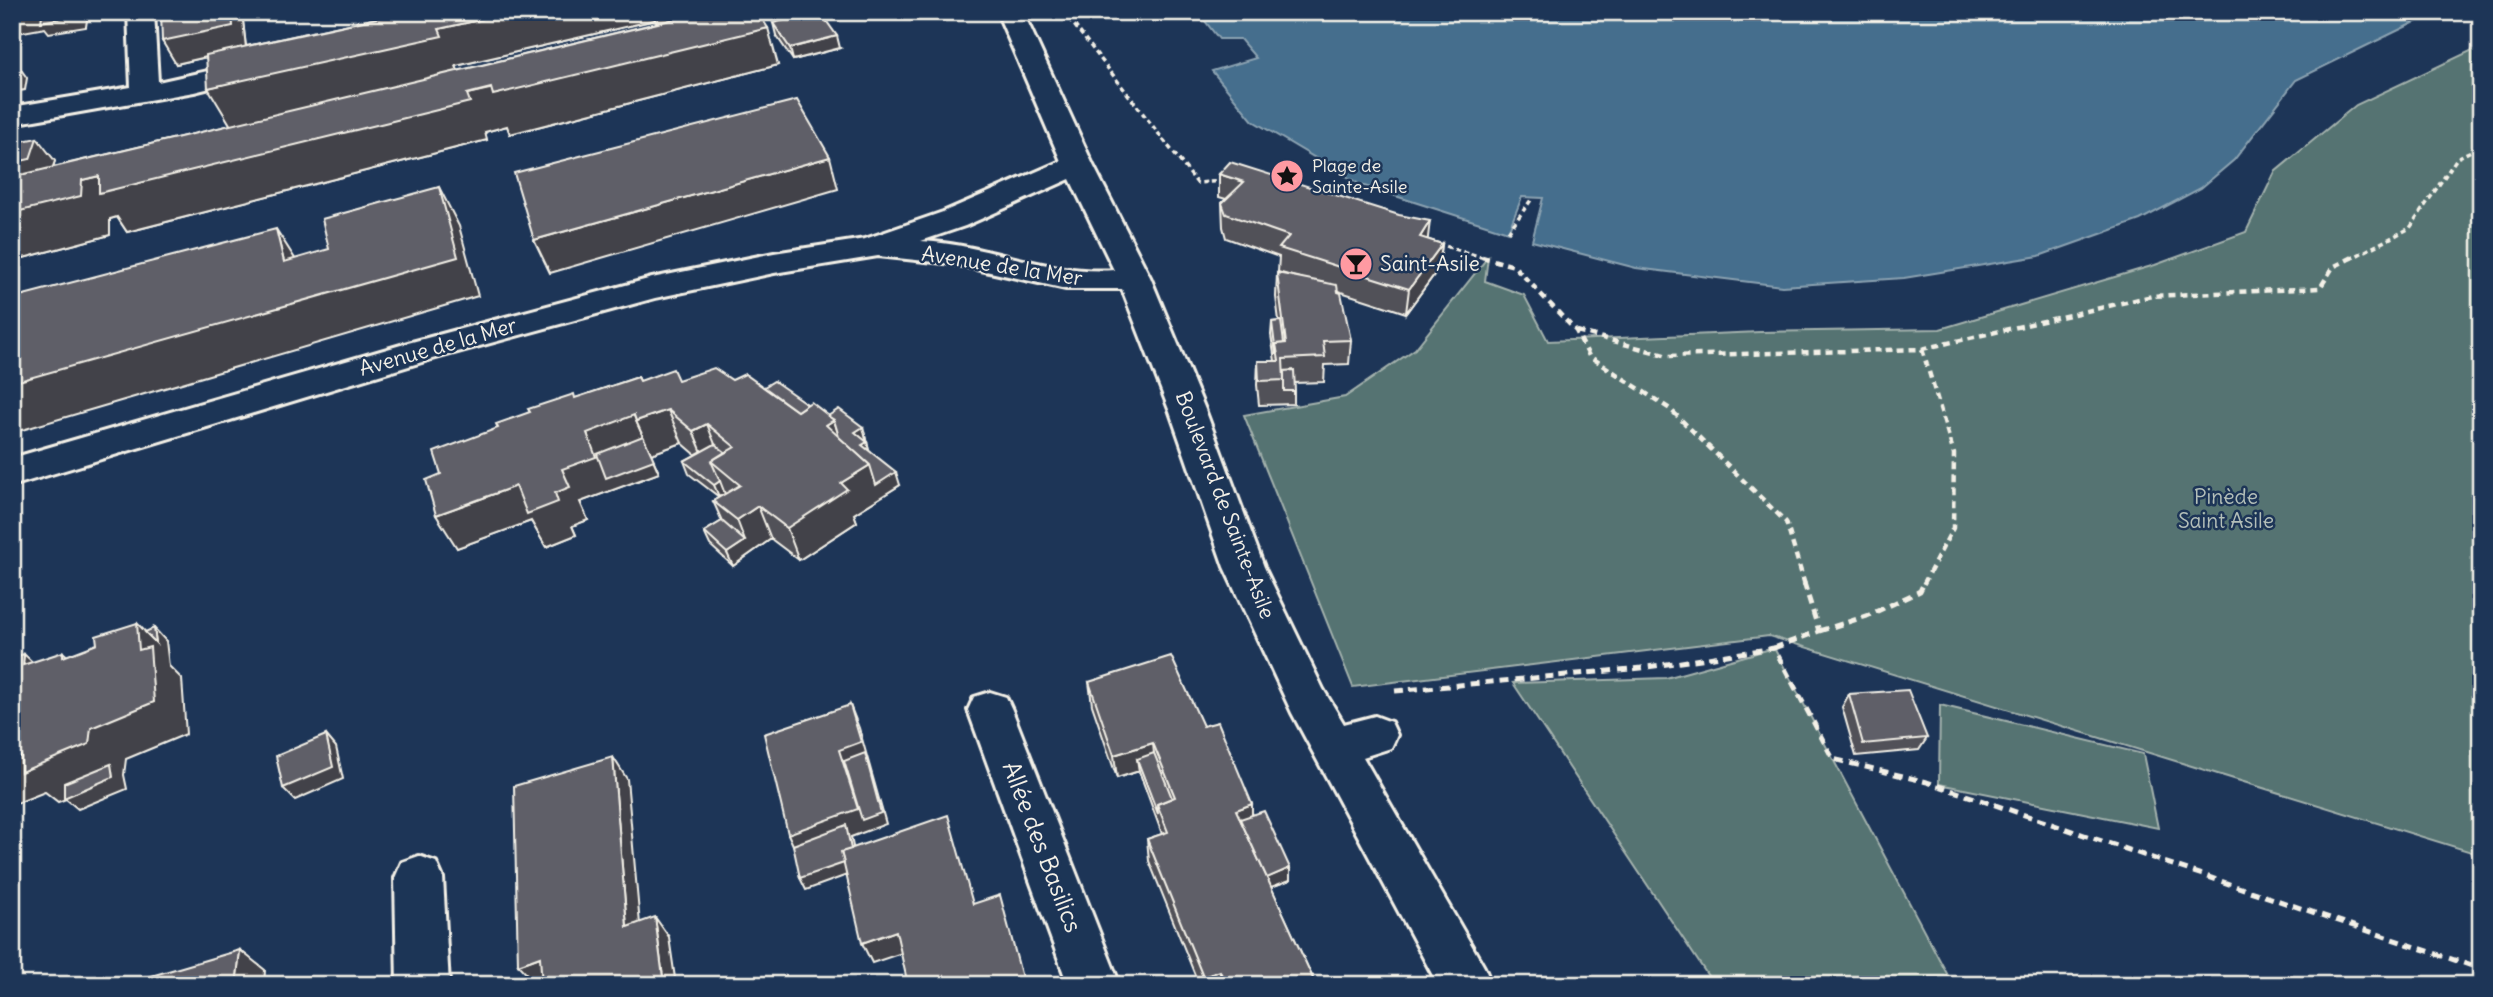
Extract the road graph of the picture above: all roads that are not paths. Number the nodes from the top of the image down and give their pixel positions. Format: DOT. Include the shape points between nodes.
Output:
graph roads {
  1 [pos="141,12"];
  2 [pos="1010,12"];
  3 [pos="276,64"];
  4 [pos="145,92"];
  5 [pos="12,116"];
  6 [pos="1078,165"];
  7 [pos="870,248"];
  8 [pos="1134,277"];
  9 [pos="12,472"];
  10 [pos="990,710"];
  11 [pos="1376,735"];
  12 [pos="1333,747"];
  13 [pos="419,878"];
  14 [pos="423,985"];
  15 [pos="1094,985"];
  16 [pos="1466,985"];
  1 -- 4 [label="street"];
  2 -- 6 [label="street, Boulevard de Sainte-Asile"];
  3 -- 4 [label="street"];
  4 -- 5 [label="street"];
  6 -- 7 [label="street, Avenue de la Mer" via="954,219"];
  6 -- 8 [label="street, Boulevard de Sainte-Asile"];
  7 -- 8 [label="street, Avenue de la Mer" via="950,253 1071,281"];
  7 -- 9 [label="street, Avenue de la Mer" via="774,263 598,302"];
  8 -- 12 [label="street, Boulevard de Sainte-Asile" via="1244,567"];
  10 -- 15 [label="street, Allée des Basilics"];
  11 -- 12 [label="street"];
  12 -- 16 [label="street, Boulevard de Sainte-Asile"];
  13 -- 14 [label="street"];
}
